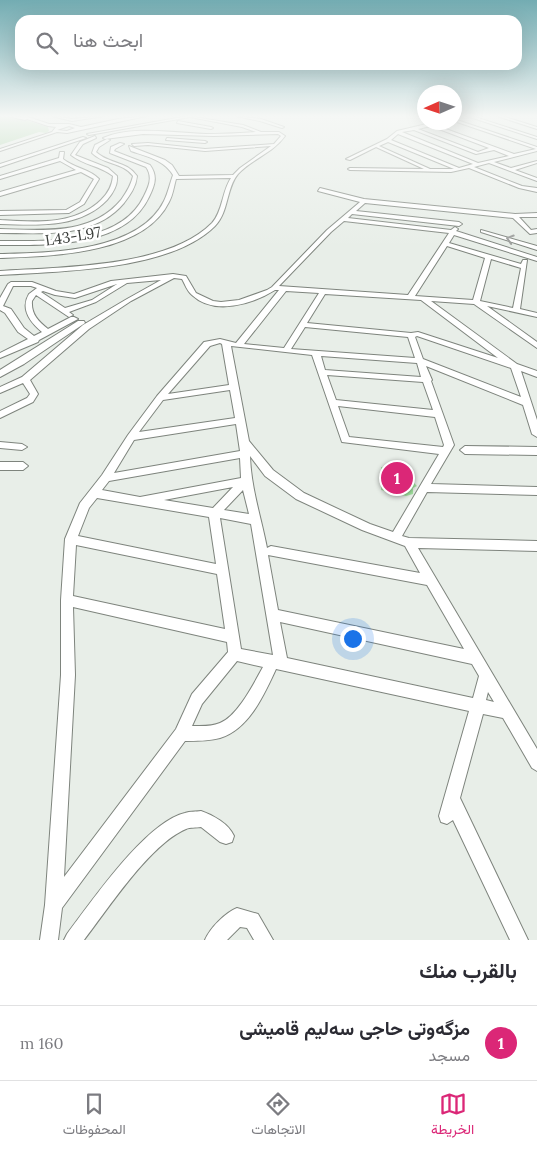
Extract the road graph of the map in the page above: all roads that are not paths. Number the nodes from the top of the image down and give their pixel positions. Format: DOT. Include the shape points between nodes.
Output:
graph roads {
  1 [pos="30,160"];
  2 [pos="55,160"];
  3 [pos="62,160"];
  4 [pos="79,160"];
  5 [pos="105,160"];
  6 [pos="132,160"];
  7 [pos="163,160"];
  8 [pos="255,160"];
  9 [pos="409,160"];
  10 [pos="437,160"];
  11 [pos="450,160"];
  12 [pos="468,160"];
  13 [pos="499,160"];
  14 [pos="442,162"];
  15 [pos="490,162"];
  16 [pos="537,162"];
  17 [pos="479,164"];
  18 [pos="528,165"];
  19 [pos="470,167"];
  20 [pos="0,168"];
  21 [pos="537,168"];
  22 [pos="350,169"];
  23 [pos="459,169"];
  24 [pos="510,170"];
  25 [pos="80,171"];
  26 [pos="434,171"];
  27 [pos="175,176"];
  28 [pos="233,176"];
  29 [pos="0,178"];
  30 [pos="537,180"];
  31 [pos="320,190"];
  32 [pos="537,190"];
  33 [pos="0,194"];
  34 [pos="364,202"];
  35 [pos="351,212"];
  36 [pos="468,212"];
  37 [pos="0,213"];
  38 [pos="494,214"];
  39 [pos="537,215"];
  40 [pos="516,216"];
  41 [pos="343,220"];
  42 [pos="0,222"];
  43 [pos="459,224"];
  44 [pos="483,231"];
  45 [pos="537,231"];
  46 [pos="0,232"];
  47 [pos="452,232"];
  48 [pos="475,240"];
  49 [pos="0,243"];
  50 [pos="445,244"];
  51 [pos="537,248"];
  52 [pos="526,255"];
  53 [pos="0,256"];
  54 [pos="488,257"];
  55 [pos="537,259"];
  56 [pos="524,267"];
  57 [pos="0,272"];
  58 [pos="173,276"];
  59 [pos="127,281"];
  60 [pos="274,288"];
  61 [pos="284,289"];
  62 [pos="40,290"];
  63 [pos="323,292"];
  64 [pos="410,298"];
  65 [pos="423,299"];
  66 [pos="476,302"];
  67 [pos="0,307"];
  68 [pos="64,311"];
  69 [pos="516,311"];
  70 [pos="537,315"];
  71 [pos="80,323"];
  72 [pos="302,325"];
  73 [pos="48,333"];
  74 [pos="411,335"];
  75 [pos="527,339"];
  76 [pos="35,340"];
  77 [pos="537,341"];
  78 [pos="232,344"];
  79 [pos="537,346"];
  80 [pos="286,351"];
  81 [pos="316,354"];
  82 [pos="0,356"];
  83 [pos="420,361"];
  84 [pos="514,367"];
  85 [pos="322,372"];
  86 [pos="0,374"];
  87 [pos="537,374"];
  88 [pos="26,379"];
  89 [pos="428,380"];
  90 [pos="235,387"];
  91 [pos="0,390"];
  92 [pos="160,398"];
  93 [pos="333,403"];
  94 [pos="527,403"];
  95 [pos="439,414"];
  96 [pos="0,415"];
  97 [pos="240,420"];
  98 [pos="537,434"];
  99 [pos="131,437"];
  100 [pos="244,442"];
  101 [pos="0,445"];
  102 [pos="22,447"];
  103 [pos="465,450"];
  104 [pos="446,451"];
  105 [pos="537,451"];
  106 [pos="244,454"];
  107 [pos="0,466"];
  108 [pos="23,466"];
  109 [pos="106,478"];
  110 [pos="246,481"];
  111 [pos="424,488"];
  112 [pos="537,491"];
  113 [pos="93,492"];
  114 [pos="139,501"];
  115 [pos="214,514"];
  116 [pos="256,520"];
  117 [pos="395,538"];
  118 [pos="71,539"];
  119 [pos="409,543"];
  120 [pos="537,546"];
  121 [pos="271,551"];
  122 [pos="222,570"];
  123 [pos="430,580"];
  124 [pos="67,600"];
  125 [pos="273,615"];
  126 [pos="233,637"];
  127 [pos="235,654"];
  128 [pos="475,658"];
  129 [pos="276,663"];
  130 [pos="486,676"];
  131 [pos="477,706"];
  132 [pos="506,712"];
  133 [pos="182,734"];
  134 [pos="537,763"];
  135 [pos="452,799"];
  136 [pos="447,816"];
  137 [pos="226,836"];
  138 [pos="54,905"];
  139 [pos="49,940"];
  140 [pos="74,940"];
  141 [pos="214,940"];
  142 [pos="264,940"];
  143 [pos="519,940"];
  1 -- 20 [label="street"];
  2 -- 29 [label="street"];
  3 -- 25 [label="street" via="65,167"];
  4 -- 42 [label="street" via="106,169 115,176 110,192 94,210 80,218 64,221"];
  5 -- 46 [label="street" via="127,167 134,173 134,184 119,208 103,221 67,230"];
  6 -- 49 [label="street" via="148,166 154,178 141,208 131,218 111,230 90,236 61,241"];
  7 -- 27 [label="street" via="172,168"];
  8 -- 28 [label="street"];
  9 -- 26 [label="street"];
  10 -- 14 [label="street"];
  11 -- 14 [label="street"];
  12 -- 17 [label="street"];
  13 -- 15 [label="street"];
  14 -- 23 [label="street"];
  15 -- 17 [label="street"];
  15 -- 24 [label="street"];
  16 -- 18 [label="street"];
  17 -- 19 [label="street"];
  18 -- 21 [label="street"];
  18 -- 24 [label="street"];
  19 -- 23 [label="street"];
  19 -- 32 [label="street"];
  22 -- 26 [label="street"];
  23 -- 26 [label="street"];
  24 -- 30 [label="street"];
  25 -- 33 [label="street"];
  25 -- 37 [label="street" via="97,179 78,207 59,213"];
  27 -- 28 [label="street"];
  27 -- 53 [label="street, L43-L97" via="168,204 149,223 119,240 89,249"];
  28 -- 57 [label="street" via="220,217 195,238 172,248 143,258"];
  31 -- 34 [label="street"];
  34 -- 35 [label="street"];
  34 -- 36 [label="street"];
  35 -- 41 [label="street"];
  35 -- 43 [label="street"];
  36 -- 38 [label="street"];
  36 -- 43 [label="street"];
  38 -- 40 [label="street"];
  38 -- 44 [label="street"];
  39 -- 40 [label="street"];
  40 -- 45 [label="street" via="530,232"];
  41 -- 47 [label="street"];
  41 -- 60 [label="street"];
  43 -- 47 [label="street"];
  44 -- 48 [label="street"];
  51 -- 44 [label="street, one-way"];
  47 -- 48 [label="street"];
  47 -- 50 [label="street"];
  48 -- 52 [label="street"];
  50 -- 54 [label="street"];
  50 -- 64 [label="street"];
  52 -- 55 [label="street"];
  52 -- 56 [label="street"];
  54 -- 56 [label="street"];
  54 -- 66 [label="street"];
  56 -- 69 [label="street"];
  58 -- 59 [label="street"];
  58 -- 60 [label="street" via="184,278 194,294 214,305 234,303"];
  58 -- 71 [label="street"];
  59 -- 62 [label="street" via="111,283 75,296"];
  59 -- 68 [label="street" via="94,301"];
  60 -- 61 [label="street"];
  61 -- 63 [label="street"];
  61 -- 78 [label="street"];
  62 -- 67 [label="street" via="32,284 11,284"];
  62 -- 68 [label="street"];
  62 -- 73 [label="street" via="29,298 28,310"];
  63 -- 64 [label="street"];
  63 -- 72 [label="street"];
  64 -- 65 [label="street"];
  65 -- 66 [label="street"];
  65 -- 84 [label="street"];
  66 -- 69 [label="street"];
  66 -- 75 [label="street"];
  67 -- 76 [label="street" via="8,311 22,330"];
  68 -- 71 [label="street"];
  69 -- 70 [label="street"];
  71 -- 73 [label="street"];
  71 -- 86 [label="street"];
  71 -- 88 [label="street"];
  72 -- 74 [label="street"];
  72 -- 80 [label="street"];
  73 -- 76 [label="street"];
  74 -- 83 [label="street"];
  74 -- 84 [label="street" via="418,334"];
  75 -- 77 [label="street"];
  75 -- 79 [label="street"];
  76 -- 82 [label="street"];
  78 -- 80 [label="street"];
  78 -- 90 [label="street"];
  78 -- 92 [label="street" via="215,341 206,344"];
  80 -- 81 [label="street"];
  81 -- 83 [label="street"];
  81 -- 85 [label="street"];
  83 -- 89 [label="street"];
  83 -- 94 [label="street"];
  84 -- 87 [label="street"];
  84 -- 94 [label="street"];
  85 -- 89 [label="street"];
  85 -- 93 [label="street"];
  88 -- 91 [label="street"];
  88 -- 96 [label="street" via="34,394 30,400"];
  89 -- 95 [label="street"];
  90 -- 92 [label="street"];
  90 -- 97 [label="street"];
  92 -- 99 [label="street"];
  93 -- 95 [label="street"];
  93 -- 104 [label="street" via="345,440"];
  94 -- 98 [label="street"];
  95 -- 104 [label="street" via="449,445"];
  97 -- 99 [label="street"];
  97 -- 100 [label="street"];
  99 -- 109 [label="street"];
  100 -- 106 [label="street"];
  100 -- 117 [label="street" via="285,486 317,505"];
  101 -- 102 [label="street"];
  103 -- 105 [label="street"];
  104 -- 111 [label="street"];
  106 -- 109 [label="street"];
  106 -- 110 [label="street"];
  107 -- 108 [label="street"];
  109 -- 113 [label="street"];
  110 -- 114 [label="street"];
  110 -- 115 [label="street"];
  110 -- 116 [label="street"];
  111 -- 112 [label="street"];
  111 -- 117 [label="street"];
  113 -- 114 [label="street"];
  113 -- 118 [label="street"];
  114 -- 115 [label="street"];
  115 -- 116 [label="street"];
  115 -- 122 [label="street"];
  116 -- 125 [label="street"];
  117 -- 119 [label="street"];
  118 -- 122 [label="street"];
  118 -- 124 [label="street"];
  119 -- 120 [label="street"];
  119 -- 123 [label="street"];
  121 -- 123 [label="street"];
  122 -- 126 [label="street"];
  123 -- 128 [label="street"];
  124 -- 126 [label="street"];
  124 -- 138 [label="street" via="68,675"];
  125 -- 128 [label="street"];
  125 -- 129 [label="street"];
  126 -- 127 [label="street"];
  127 -- 129 [label="street"];
  127 -- 133 [label="street" via="197,699"];
  128 -- 130 [label="street"];
  129 -- 131 [label="street"];
  129 -- 133 [label="street" via="244,711 228,727"];
  130 -- 131 [label="street"];
  130 -- 132 [label="street"];
  131 -- 132 [label="street"];
  131 -- 135 [label="street"];
  132 -- 134 [label="street"];
  133 -- 138 [label="street"];
  135 -- 136 [label="street"];
  135 -- 143 [label="street"];
  137 -- 140 [label="street" via="199,818 176,824 155,840 125,874"];
  138 -- 139 [label="street"];
  141 -- 142 [label="street" via="236,917 252,920"];
}
